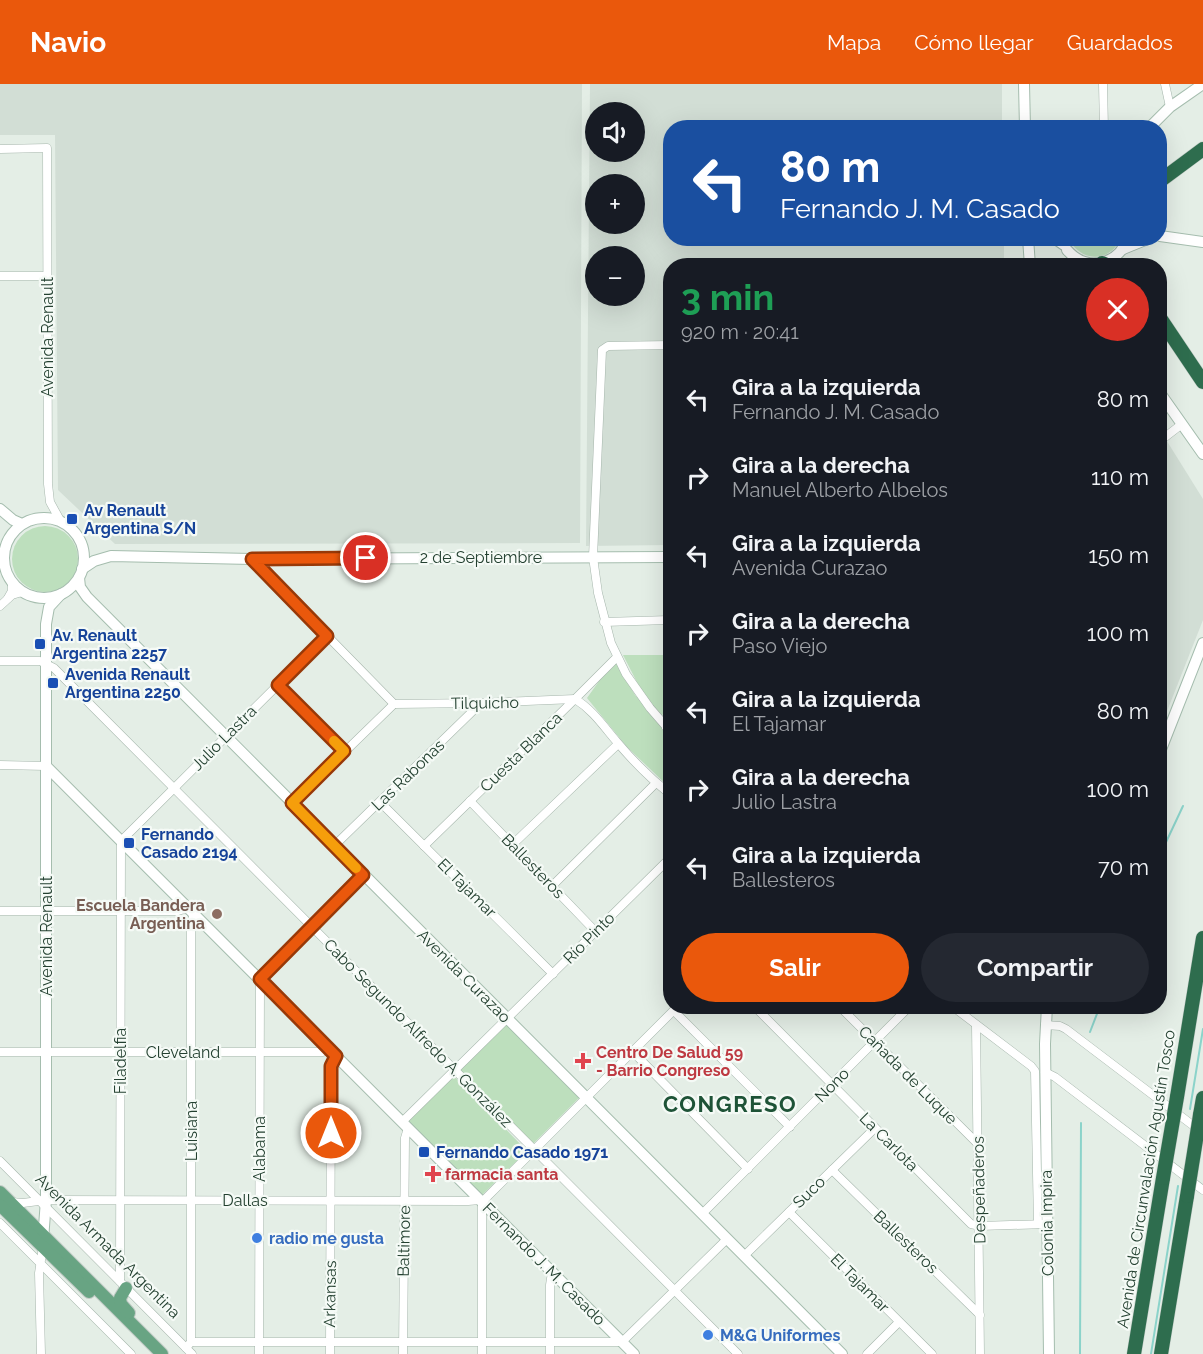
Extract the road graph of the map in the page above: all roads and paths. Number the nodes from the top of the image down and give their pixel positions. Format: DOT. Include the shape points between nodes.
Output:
graph roads {
  1 [pos="1024,84"];
  2 [pos="1030,84"];
  3 [pos="1103,84"];
  4 [pos="1165,84"];
  5 [pos="1203,84"];
  6 [pos="1170,107"];
  7 [pos="1025,120"];
  8 [pos="1030,120"];
  9 [pos="1104,120"];
  10 [pos="1157,120"];
  11 [pos="0,149"];
  12 [pos="1203,149"];
  13 [pos="1167,176"];
  14 [pos="1167,237"];
  15 [pos="1203,243"];
  16 [pos="1066,246"];
  17 [pos="1124,246"];
  18 [pos="1077,258"];
  19 [pos="1114,258"];
  20 [pos="0,276"];
  21 [pos="47,276"];
  22 [pos="1167,328"];
  23 [pos="663,345"];
  24 [pos="1203,382"];
  25 [pos="1167,403"];
  26 [pos="1182,424"];
  27 [pos="1167,436"];
  28 [pos="1203,454"];
  29 [pos="3,513"];
  30 [pos="62,522"];
  31 [pos="22,524"];
  32 [pos="13,533"];
  33 [pos="78,538"];
  34 [pos="111,556"];
  35 [pos="593,557"];
  36 [pos="663,557"];
  37 [pos="252,559"];
  38 [pos="80,574"];
  39 [pos="12,583"];
  40 [pos="22,592"];
  41 [pos="65,592"];
  42 [pos="87,597"];
  43 [pos="36,598"];
  44 [pos="7,599"];
  45 [pos="0,606"];
  46 [pos="663,620"];
  47 [pos="604,622"];
  48 [pos="46,624"];
  49 [pos="327,636"];
  50 [pos="1203,644"];
  51 [pos="617,657"];
  52 [pos="0,661"];
  53 [pos="46,663"];
  54 [pos="278,685"];
  55 [pos="575,699"];
  56 [pos="481,703"];
  57 [pos="394,704"];
  58 [pos="663,723"];
  59 [pos="1167,734"];
  60 [pos="225,737"];
  61 [pos="618,744"];
  62 [pos="344,751"];
  63 [pos="0,765"];
  64 [pos="46,766"];
  65 [pos="656,783"];
  66 [pos="173,788"];
  67 [pos="663,788"];
  68 [pos="470,801"];
  69 [pos="292,803"];
  70 [pos="381,803"];
  71 [pos="121,841"];
  72 [pos="512,845"];
  73 [pos="334,846"];
  74 [pos="424,846"];
  75 [pos="663,865"];
  76 [pos="363,875"];
  77 [pos="552,886"];
  78 [pos="191,910"];
  79 [pos="0,911"];
  80 [pos="46,911"];
  81 [pos="121,911"];
  82 [pos="311,926"];
  83 [pos="596,932"];
  84 [pos="1203,938"];
  85 [pos="553,974"];
  86 [pos="260,979"];
  87 [pos="671,1014"];
  88 [pos="681,1014"];
  89 [pos="762,1014"];
  90 [pos="847,1014"];
  91 [pos="902,1014"];
  92 [pos="962,1014"];
  93 [pos="1046,1014"];
  94 [pos="507,1019"];
  95 [pos="976,1025"];
  96 [pos="1045,1026"];
  97 [pos="875,1042"];
  98 [pos="0,1052"];
  99 [pos="46,1052"];
  100 [pos="120,1052"];
  101 [pos="191,1052"];
  102 [pos="260,1052"];
  103 [pos="332,1052"];
  104 [pos="633,1052"];
  105 [pos="455,1070"];
  106 [pos="1045,1072"];
  107 [pos="832,1085"];
  108 [pos="586,1098"];
  109 [pos="1203,1098"];
  110 [pos="405,1125"];
  111 [pos="790,1127"];
  112 [pos="875,1128"];
  113 [pos="1203,1132"];
  114 [pos="977,1143"];
  115 [pos="534,1149"];
  116 [pos="0,1161"];
  117 [pos="748,1168"];
  118 [pos="831,1170"];
  119 [pos="1203,1190"];
  120 [pos="0,1192"];
  121 [pos="120,1200"];
  122 [pos="191,1200"];
  123 [pos="259,1200"];
  124 [pos="405,1200"];
  125 [pos="332,1201"];
  126 [pos="481,1201"];
  127 [pos="44,1202"];
  128 [pos="5,1203"];
  129 [pos="789,1212"];
  130 [pos="702,1214"];
  131 [pos="0,1218"];
  132 [pos="0,1223"];
  133 [pos="1042,1224"];
  134 [pos="980,1226"];
  135 [pos="728,1239"];
  136 [pos="40,1241"];
  137 [pos="744,1256"];
  138 [pos="41,1264"];
  139 [pos="552,1272"];
  140 [pos="123,1284"];
  141 [pos="675,1292"];
  142 [pos="980,1315"];
  143 [pos="899,1322"];
  144 [pos="146,1339"];
  145 [pos="482,1342"];
  146 [pos="550,1342"];
  147 [pos="622,1342"];
  148 [pos="259,1343"];
  149 [pos="330,1343"];
  150 [pos="403,1343"];
  151 [pos="190,1348"];
  152 [pos="41,1354"];
  153 [pos="131,1354"];
  154 [pos="152,1354"];
  155 [pos="162,1354"];
  156 [pos="259,1354"];
  157 [pos="330,1354"];
  158 [pos="403,1354"];
  159 [pos="482,1354"];
  160 [pos="550,1354"];
  161 [pos="621,1354"];
  162 [pos="634,1354"];
  163 [pos="738,1354"];
  164 [pos="842,1354"];
  165 [pos="867,1354"];
  166 [pos="932,1354"];
  167 [pos="980,1354"];
  168 [pos="1049,1354"];
  169 [pos="1134,1354"];
  170 [pos="1161,1354"];
  1 -- 7 [label="street"];
  2 -- 8 [label="street"];
  3 -- 9 [label="street"];
  4 -- 6 [label="street"];
  5 -- 6 [label="street"];
  6 -- 10 [label="street"];
  11 -- 21 [label="street, Avenida Renault" via="47,148"];
  12 -- 13 [label="highway"];
  14 -- 15 [label="street"];
  16 -- 18 [label="street"];
  17 -- 19 [label="street"];
  20 -- 21 [label="street"];
  21 -- 30 [label="street, Avenida Renault" via="48,484 50,502"];
  22 -- 24 [label="highway"];
  23 -- 35 [label="street" via="608,346 601,354"];
  25 -- 26 [label="street"];
  26 -- 27 [label="street"];
  26 -- 28 [label="street"];
  29 -- 31 [label="street"];
  29 -- 32 [label="street" via="12,524"];
  30 -- 31 [label="street" via="40,518"];
  30 -- 33 [label="street"];
  31 -- 32 [label="street"];
  32 -- 39 [label="street" via="4,560"];
  33 -- 34 [label="street, 2 de Septiembre" via="93,551"];
  33 -- 38 [label="street" via="84,556"];
  34 -- 37 [label="street, 2 de Septiembre"];
  34 -- 38 [label="street, 2 de Septiembre" via="94,561"];
  35 -- 36 [label="street, 2 de Septiembre"];
  35 -- 37 [label="street, 2 de Septiembre"];
  35 -- 47 [label="street"];
  37 -- 49 [label="street"];
  38 -- 41 [label="street"];
  38 -- 42 [label="street, Avenida Curazao" via="80,587"];
  39 -- 40 [label="street"];
  39 -- 44 [label="street"];
  40 -- 43 [label="street"];
  40 -- 44 [label="street"];
  41 -- 42 [label="street, Avenida Curazao" via="79,592"];
  41 -- 43 [label="street"];
  41 -- 48 [label="street, Avenida Renault" via="49,608"];
  42 -- 60 [label="street, Avenida Curazao"];
  43 -- 48 [label="street, Avenida Renault"];
  44 -- 45 [label="street"];
  46 -- 47 [label="street"];
  47 -- 51 [label="street"];
  48 -- 53 [label="street, Avenida Renault"];
  49 -- 54 [label="street, Julio Lastra"];
  49 -- 57 [label="street"];
  50 -- 59 [label="street"];
  51 -- 55 [label="street, Cuesta Blanca"];
  51 -- 58 [label="street" via="637,692"];
  52 -- 53 [label="street"];
  53 -- 64 [label="street, Avenida Renault"];
  53 -- 66 [label="street, Cabo Segundo Alfredo A. González"];
  54 -- 60 [label="street, Julio Lastra"];
  54 -- 62 [label="street"];
  55 -- 56 [label="street, Tilquicho"];
  55 -- 61 [label="street" via="586,706"];
  55 -- 68 [label="street, Cuesta Blanca"];
  56 -- 57 [label="street, Tilquicho"];
  56 -- 70 [label="street, Las Rabonas"];
  57 -- 62 [label="street"];
  60 -- 66 [label="street, Julio Lastra"];
  60 -- 69 [label="street, Avenida Curazao"];
  61 -- 65 [label="street"];
  61 -- 72 [label="street"];
  62 -- 69 [label="street"];
  63 -- 64 [label="street"];
  64 -- 71 [label="street, Fernando J. M. Casado"];
  64 -- 80 [label="street, Avenida Renault"];
  65 -- 67 [label="street"];
  65 -- 77 [label="street"];
  66 -- 71 [label="street, Julio Lastra"];
  66 -- 82 [label="street, Cabo Segundo Alfredo A. González"];
  68 -- 72 [label="street, Ballesteros"];
  68 -- 74 [label="street, Cuesta Blanca"];
  69 -- 73 [label="street, Avenida Curazao"];
  70 -- 73 [label="street, Las Rabonas"];
  70 -- 74 [label="street, El Tajamar"];
  71 -- 78 [label="street, Fernando J. M. Casado"];
  71 -- 81 [label="street, Filadelfia"];
  72 -- 77 [label="street, Ballesteros"];
  73 -- 76 [label="street, Avenida Curazao"];
  74 -- 85 [label="street, El Tajamar"];
  75 -- 83 [label="street, Río Pinto"];
  76 -- 82 [label="street"];
  76 -- 94 [label="street, Avenida Curazao"];
  77 -- 83 [label="street, Ballesteros"];
  78 -- 81 [label="street"];
  78 -- 86 [label="street, Fernando J. M. Casado"];
  78 -- 101 [label="street, Luisiana"];
  79 -- 80 [label="street"];
  80 -- 81 [label="street"];
  80 -- 99 [label="street, Avenida Renault"];
  81 -- 100 [label="street, Filadelfia"];
  82 -- 86 [label="street"];
  82 -- 105 [label="street, Cabo Segundo Alfredo A. González"];
  83 -- 85 [label="street, Río Pinto"];
  84 -- 169 [label="highway, Avenida de Circunvalación Agustín Tosco, bridge"];
  85 -- 94 [label="street, Río Pinto"];
  86 -- 102 [label="street, Alabama"];
  86 -- 103 [label="street, Fernando J. M. Casado"];
  87 -- 104 [label="street"];
  88 -- 111 [label="street"];
  89 -- 107 [label="street, La Carlota"];
  90 -- 97 [label="street, Cañada de Luque"];
  91 -- 97 [label="street, Nono"];
  92 -- 95 [label="street"];
  93 -- 96 [label="street, Colonia Impira"];
  94 -- 105 [label="street, Río Pinto"];
  94 -- 108 [label="street, Avenida Curazao"];
  95 -- 114 [label="street, Despeñaderos"];
  95 -- 133 [label="street" via="1035,1071"];
  96 -- 106 [label="street, Colonia Impira"];
  96 -- 113 [label="street" via="1066,1029"];
  97 -- 107 [label="street, Nono"];
  97 -- 114 [label="street, Cañada de Luque"];
  98 -- 99 [label="street, Cleveland"];
  99 -- 100 [label="street, Cleveland"];
  99 -- 127 [label="street, Avenida Renault"];
  100 -- 101 [label="street, Cleveland"];
  100 -- 121 [label="street, Filadelfia"];
  101 -- 102 [label="street, Cleveland"];
  101 -- 122 [label="street, Luisiana"];
  102 -- 103 [label="street, Cleveland"];
  102 -- 123 [label="street, Alabama"];
  103 -- 110 [label="street, Fernando J. M. Casado"];
  103 -- 125 [label="street, Arkansas"];
  104 -- 108 [label="street"];
  104 -- 117 [label="street"];
  105 -- 110 [label="street, Río Pinto"];
  105 -- 115 [label="street, Cabo Segundo Alfredo A. González"];
  106 -- 119 [label="street"];
  106 -- 133 [label="street, Colonia Impira"];
  107 -- 111 [label="street, Nono"];
  107 -- 112 [label="street, La Carlota"];
  108 -- 115 [label="street"];
  108 -- 130 [label="street, Avenida Curazao"];
  109 -- 170 [label="highway, bridge"];
  110 -- 124 [label="street, Baltimore"];
  110 -- 126 [label="street, Fernando J. M. Casado"];
  111 -- 117 [label="street, Nono"];
  112 -- 118 [label="street, Suco"];
  112 -- 134 [label="street, La Carlota" via="970,1224"];
  114 -- 134 [label="street, Despeñaderos"];
  115 -- 126 [label="street"];
  115 -- 141 [label="street, Cabo Segundo Alfredo A. González"];
  116 -- 127 [label="street, Avenida Armada Argentina"];
  117 -- 130 [label="street, Nono"];
  118 -- 129 [label="street, Suco"];
  118 -- 142 [label="street, Ballesteros"];
  120 -- 128 [label="main road"];
  121 -- 122 [label="street, Dallas"];
  121 -- 127 [label="street, Dallas"];
  121 -- 140 [label="street, Filadelfia"];
  122 -- 123 [label="street, Dallas"];
  122 -- 151 [label="street, Luisiana"];
  123 -- 125 [label="street, Dallas"];
  123 -- 148 [label="street, Alabama"];
  124 -- 125 [label="street, Dallas"];
  124 -- 126 [label="street, Dallas"];
  124 -- 150 [label="street, Baltimore"];
  125 -- 149 [label="street, Arkansas"];
  126 -- 139 [label="street, Fernando J. M. Casado"];
  126 -- 145 [label="street"];
  127 -- 128 [label="street, Dallas"];
  127 -- 136 [label="street, Avenida Renault"];
  127 -- 140 [label="street, Avenida Armada Argentina"];
  128 -- 136 [label="main road"];
  129 -- 137 [label="street, Suco"];
  129 -- 143 [label="street, El Tajamar"];
  130 -- 135 [label="street, Avenida Curazao"];
  131 -- 136 [label="main road" via="26,1239"];
  132 -- 138 [label="street"];
  133 -- 134 [label="street"];
  133 -- 168 [label="street, Colonia Impira"];
  134 -- 142 [label="street, Despeñaderos"];
  135 -- 137 [label="street, Avenida Curazao"];
  135 -- 141 [label="street"];
  136 -- 138 [label="street"];
  136 -- 144 [label="main road"];
  136 -- 154 [label="main road"];
  137 -- 164 [label="street, Avenida Curazao"];
  138 -- 152 [label="street"];
  138 -- 153 [label="street"];
  139 -- 146 [label="street"];
  139 -- 147 [label="street, Fernando J. M. Casado"];
  140 -- 144 [label="main road" via="120,1301 144,1330"];
  140 -- 151 [label="street, Avenida Armada Argentina"];
  141 -- 147 [label="street"];
  141 -- 163 [label="street, Cabo Segundo Alfredo A. González"];
  142 -- 167 [label="street, Despeñaderos"];
  143 -- 165 [label="street"];
  143 -- 166 [label="street, El Tajamar"];
  144 -- 155 [label="main road"];
  145 -- 146 [label="street"];
  145 -- 150 [label="street"];
  145 -- 159 [label="street"];
  146 -- 147 [label="street"];
  146 -- 160 [label="street"];
  147 -- 161 [label="street"];
  147 -- 162 [label="street, Fernando J. M. Casado"];
  148 -- 149 [label="street"];
  148 -- 151 [label="street"];
  148 -- 156 [label="street, Alabama"];
  149 -- 150 [label="street"];
  149 -- 157 [label="street, Arkansas"];
  150 -- 158 [label="street, Baltimore"];
}
